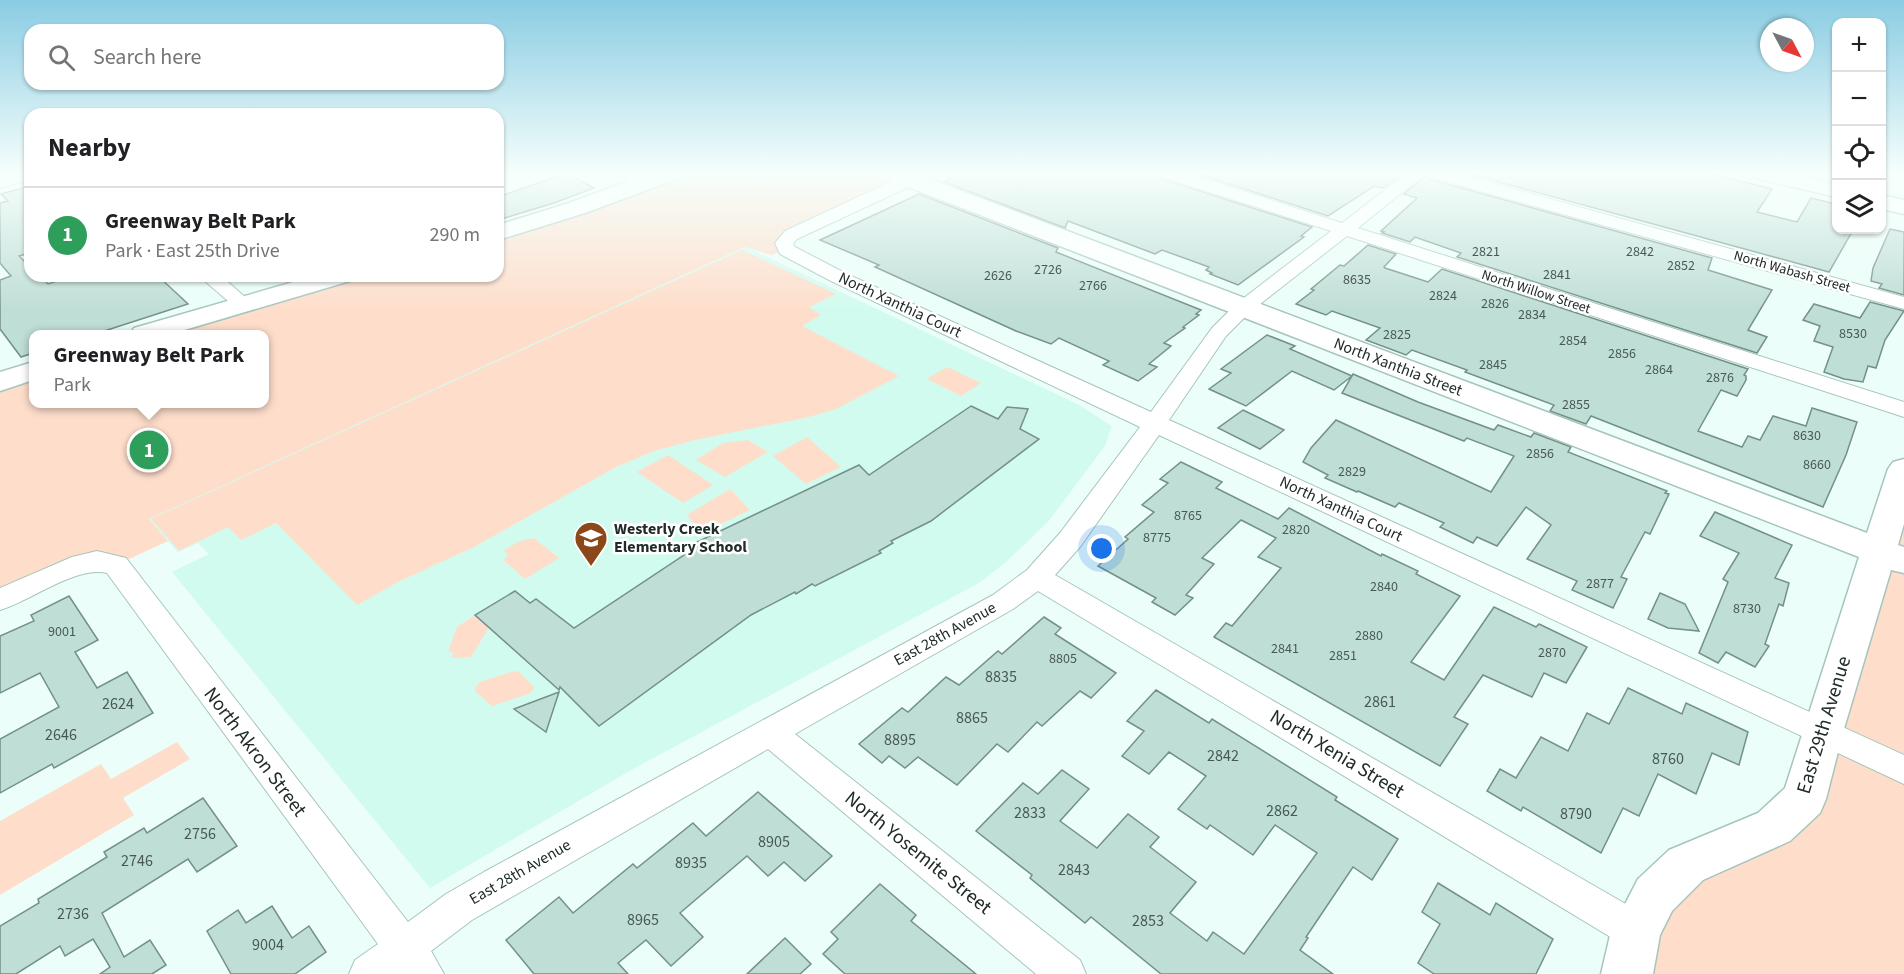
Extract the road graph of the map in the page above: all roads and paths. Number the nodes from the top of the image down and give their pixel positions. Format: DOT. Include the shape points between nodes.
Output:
graph roads {
  1 [pos="542,218"];
  2 [pos="824,218"];
  3 [pos="1016,218"];
  4 [pos="1309,218"];
  5 [pos="1359,218"];
  6 [pos="1600,218"];
  7 [pos="1344,230"];
  8 [pos="504,231"];
  9 [pos="216,282"];
  10 [pos="319,282"];
  11 [pos="1904,303"];
  12 [pos="243,304"];
  13 [pos="1243,308"];
  14 [pos="157,330"];
  15 [pos="29,372"];
  16 [pos="0,382"];
  17 [pos="1904,410"];
  18 [pos="1154,423"];
  19 [pos="1904,469"];
  20 [pos="1891,556"];
  21 [pos="1037,577"];
  22 [pos="0,600"];
  23 [pos="770,732"];
  24 [pos="1821,732"];
  25 [pos="1904,770"];
  26 [pos="1636,931"];
  27 [pos="414,961"];
  28 [pos="369,974"];
  29 [pos="1066,974"];
  30 [pos="1627,974"];
  1 -- 8 [label="street"];
  2 -- 18 [label="street, North Xanthia Court" via="791,235 784,243 787,250"];
  3 -- 13 [label="street, North Xanthia Street"];
  4 -- 7 [label="street, North Willow Street"];
  5 -- 7 [label="street, East 28th Avenue"];
  6 -- 11 [label="street, North Wabash Street"];
  7 -- 13 [label="street, East 28th Avenue"];
  7 -- 17 [label="street, North Willow Street"];
  9 -- 12 [label="street"];
  10 -- 12 [label="street"];
  12 -- 14 [label="street"];
  13 -- 18 [label="street, East 28th Avenue" via="1219,332"];
  13 -- 20 [label="street, North Xanthia Street"];
  15 -- 16 [label="street"];
  18 -- 21 [label="street, East 28th Avenue" via="1070,540"];
  18 -- 24 [label="street, North Xanthia Court"];
  19 -- 20 [label="street, East 29th Avenue"];
  20 -- 24 [label="street, East 29th Avenue"];
  21 -- 23 [label="street, East 28th Avenue" via="1004,602"];
  21 -- 26 [label="street, North Xenia Street"];
  22 -- 27 [label="street, North Akron Street" via="72,567 97,561 116,565"];
  23 -- 27 [label="street, East 28th Avenue" via="459,907"];
  23 -- 29 [label="street, North Yosemite Street"];
  24 -- 25 [label="street, North Xanthia Court"];
  24 -- 26 [label="street, East 29th Avenue" via="1804,799 1774,827 1686,865 1655,895"];
  26 -- 30 [label="street, East 29th Avenue"];
  27 -- 28 [label="street, East 28th Avenue"];
}
